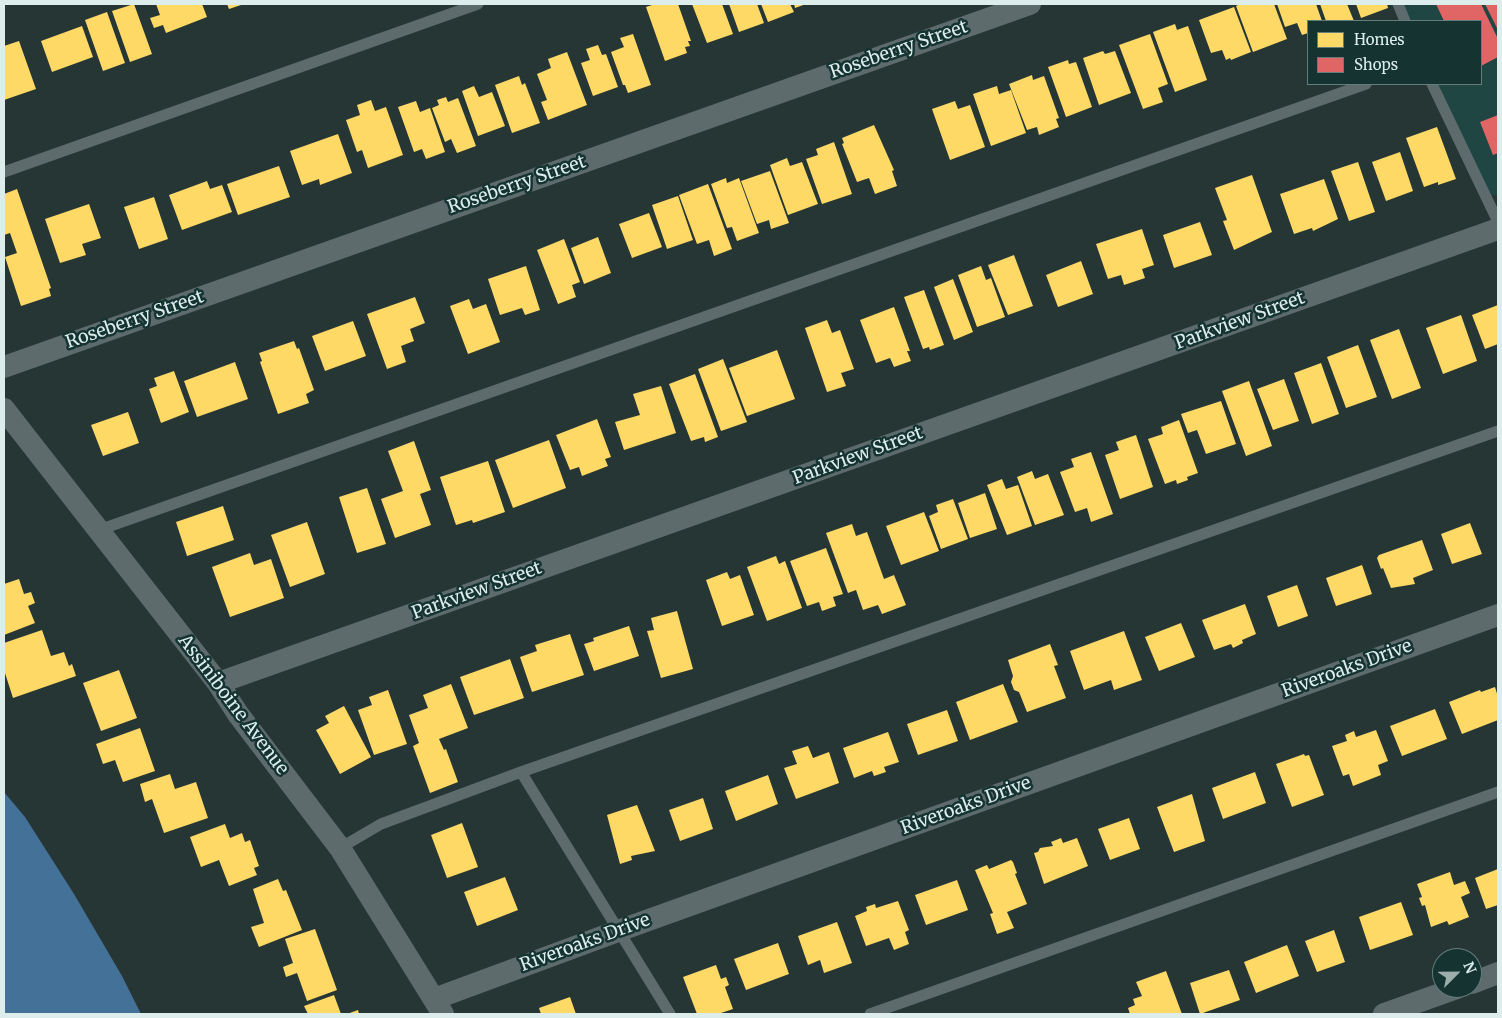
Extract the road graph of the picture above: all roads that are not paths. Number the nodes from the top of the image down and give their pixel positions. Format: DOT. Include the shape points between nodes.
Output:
graph roads {
  1 [pos="478,4"];
  2 [pos="1030,4"];
  3 [pos="1398,4"];
  4 [pos="1405,20"];
  5 [pos="1363,85"];
  6 [pos="1432,85"];
  7 [pos="4,172"];
  8 [pos="1498,222"];
  9 [pos="1498,229"];
  10 [pos="4,367"];
  11 [pos="4,409"];
  12 [pos="1498,431"];
  13 [pos="99,530"];
  14 [pos="1498,615"];
  15 [pos="218,683"];
  16 [pos="521,772"];
  17 [pos="1498,792"];
  18 [pos="340,848"];
  19 [pos="618,931"];
  20 [pos="1498,974"];
  21 [pos="1482,980"];
  22 [pos="1432,997"];
  23 [pos="438,1007"];
  24 [pos="670,1014"];
  25 [pos="870,1014"];
  26 [pos="1384,1014"];
  1 -- 7 [label="lane"];
  2 -- 10 [label="street, Roseberry Street"];
  3 -- 4 [label="lane"];
  5 -- 13 [label="lane"];
  6 -- 8 [label="lane"];
  9 -- 15 [label="street, Parkview Street"];
  11 -- 13 [label="street, Assiniboine Avenue"];
  12 -- 16 [label="lane"];
  13 -- 15 [label="street, Assiniboine Avenue"];
  14 -- 19 [label="street, Riveroaks Drive"];
  15 -- 18 [label="street, Assiniboine Avenue"];
  16 -- 18 [label="lane" via="381,824"];
  16 -- 19 [label="lane"];
  17 -- 25 [label="lane"];
  18 -- 23 [label="street, Assiniboine Avenue"];
  19 -- 23 [label="street, Riveroaks Drive"];
  19 -- 24 [label="lane"];
  20 -- 21 [label="street"];
  22 -- 26 [label="street"];
}
